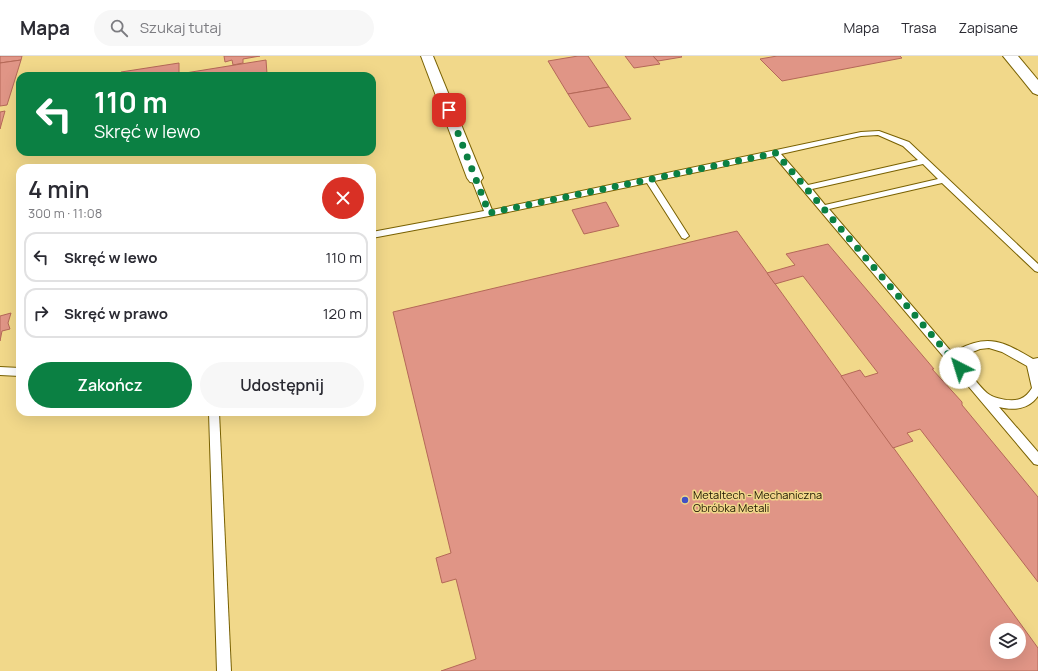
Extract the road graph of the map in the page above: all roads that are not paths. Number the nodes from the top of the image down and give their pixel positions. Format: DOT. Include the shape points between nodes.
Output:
graph roads {
  1 [pos="427,56"];
  2 [pos="1010,56"];
  3 [pos="1038,90"];
  4 [pos="776,153"];
  5 [pos="924,161"];
  6 [pos="475,178"];
  7 [pos="649,180"];
  8 [pos="944,180"];
  9 [pos="806,188"];
  10 [pos="823,208"];
  11 [pos="489,213"];
  12 [pos="376,234"];
  13 [pos="685,236"];
  14 [pos="1038,269"];
  15 [pos="1035,363"];
  16 [pos="960,368"];
  17 [pos="0,371"];
  18 [pos="16,372"];
  19 [pos="985,397"];
  20 [pos="214,416"];
  21 [pos="1038,460"];
  22 [pos="224,671"];
  1 -- 6 [label="street"];
  2 -- 3 [label="main road"];
  4 -- 5 [label="lane" via="861,134 879,133 906,144"];
  4 -- 7 [label="lane"];
  4 -- 9 [label="lane"];
  5 -- 8 [label="lane"];
  5 -- 9 [label="lane"];
  6 -- 11 [label="lane"];
  7 -- 11 [label="lane"];
  7 -- 13 [label="lane"];
  8 -- 10 [label="lane"];
  8 -- 14 [label="lane"];
  9 -- 10 [label="lane"];
  10 -- 16 [label="lane"];
  11 -- 12 [label="lane"];
  15 -- 16 [label="lane" via="992,343 973,345 960,353"];
  15 -- 19 [label="lane" via="1037,389 1029,400 1017,404 1004,404"];
  16 -- 19 [label="lane"];
  17 -- 18 [label="lane"];
  19 -- 21 [label="lane"];
  20 -- 22 [label="lane"];
}
